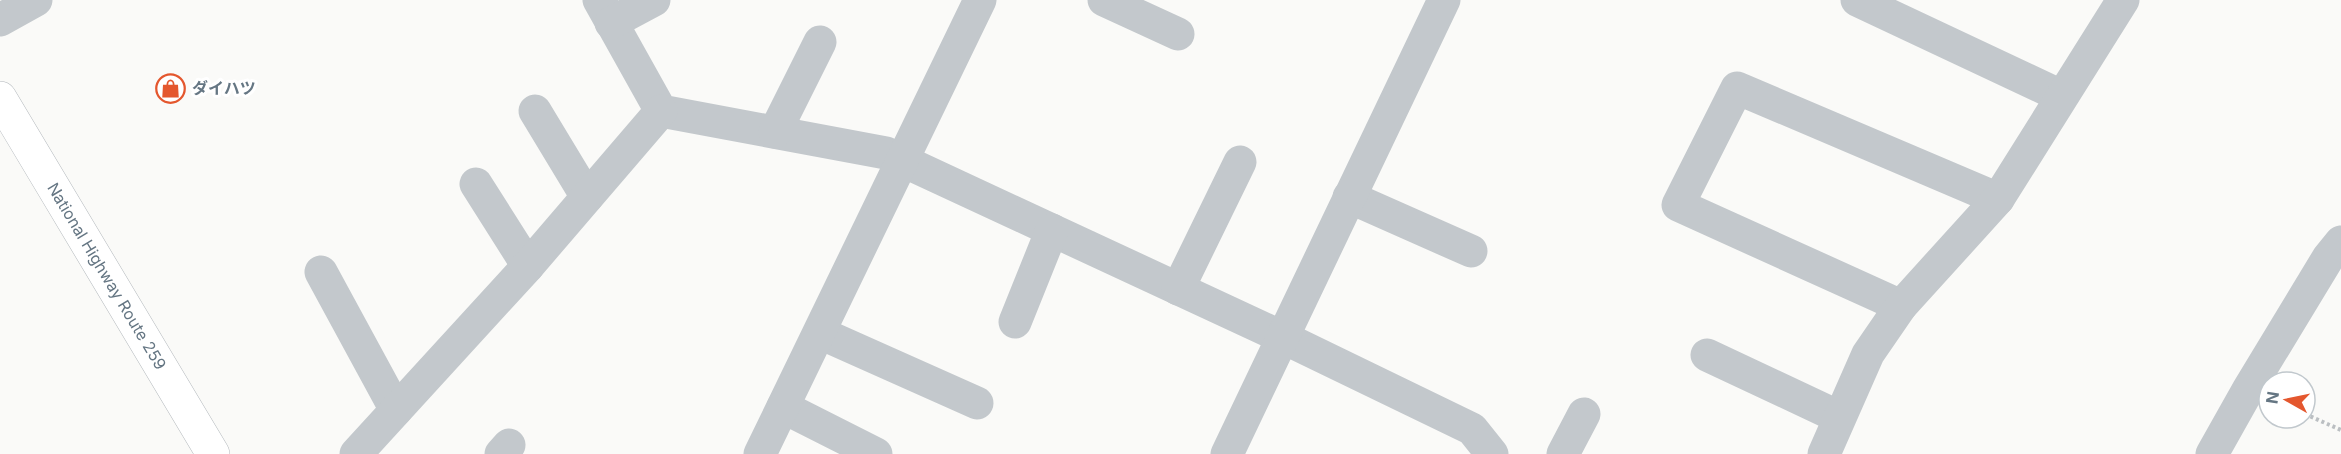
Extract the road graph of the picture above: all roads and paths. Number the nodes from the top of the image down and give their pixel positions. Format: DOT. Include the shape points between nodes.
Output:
graph roads {
  1 [pos="36,0"];
  2 [pos="654,0"];
  3 [pos="980,0"];
  4 [pos="1104,0"];
  5 [pos="1444,0"];
  6 [pos="1857,0"];
  7 [pos="2123,0"];
  8 [pos="605,11"];
  9 [pos="0,20"];
  10 [pos="1178,34"];
  11 [pos="820,42"];
  12 [pos="2061,96"];
  13 [pos="0,98"];
  14 [pos="535,111"];
  15 [pos="661,111"];
  16 [pos="775,132"];
  17 [pos="904,162"];
  18 [pos="1240,162"];
  19 [pos="476,184"];
  20 [pos="587,197"];
  21 [pos="1349,197"];
  22 [pos="1998,199"];
  23 [pos="1052,230"];
  24 [pos="2341,242"];
  25 [pos="1471,251"];
  26 [pos="528,266"];
  27 [pos="321,272"];
  28 [pos="1178,289"];
  29 [pos="1901,306"];
  30 [pos="1015,322"];
  31 [pos="820,333"];
  32 [pos="1282,337"];
  33 [pos="1707,355"];
  34 [pos="977,403"];
  35 [pos="783,407"];
  36 [pos="396,410"];
  37 [pos="1584,414"];
  38 [pos="1839,417"];
  39 [pos="2317,419"];
  40 [pos="2341,430"];
  41 [pos="213,454"];
  42 [pos="356,454"];
  43 [pos="760,454"];
  44 [pos="876,454"];
  45 [pos="1227,454"];
  46 [pos="1492,454"];
  47 [pos="1563,454"];
  48 [pos="1824,454"];
  49 [pos="2212,454"];
  1 -- 9 [label="street"];
  2 -- 8 [label="street"];
  3 -- 17 [label="street"];
  4 -- 10 [label="street"];
  5 -- 21 [label="street"];
  6 -- 12 [label="street"];
  7 -- 12 [label="street"];
  8 -- 15 [label="street"];
  11 -- 16 [label="street"];
  12 -- 22 [label="street"];
  13 -- 41 [label="highway, National Highway Route 259"];
  14 -- 20 [label="street"];
  15 -- 16 [label="street"];
  15 -- 20 [label="street"];
  16 -- 17 [label="street" via="886,153"];
  17 -- 23 [label="street"];
  17 -- 31 [label="street"];
  18 -- 28 [label="street"];
  19 -- 26 [label="street"];
  20 -- 26 [label="street"];
  21 -- 25 [label="street"];
  21 -- 32 [label="street"];
  22 -- 29 [label="street"];
  22 -- 29 [label="street" via="1737,88 1678,205"];
  23 -- 28 [label="street"];
  23 -- 30 [label="street"];
  24 -- 49 [label="street"];
  26 -- 36 [label="street"];
  27 -- 36 [label="street"];
  28 -- 32 [label="street"];
  29 -- 38 [label="street" via="1868,354"];
  31 -- 34 [label="street"];
  31 -- 35 [label="street"];
  32 -- 45 [label="street"];
  32 -- 46 [label="street" via="1472,429"];
  33 -- 38 [label="street"];
  35 -- 43 [label="street"];
  35 -- 44 [label="street"];
  36 -- 42 [label="street"];
  37 -- 47 [label="street"];
  38 -- 48 [label="street"];
  39 -- 40 [label="path"];
}
